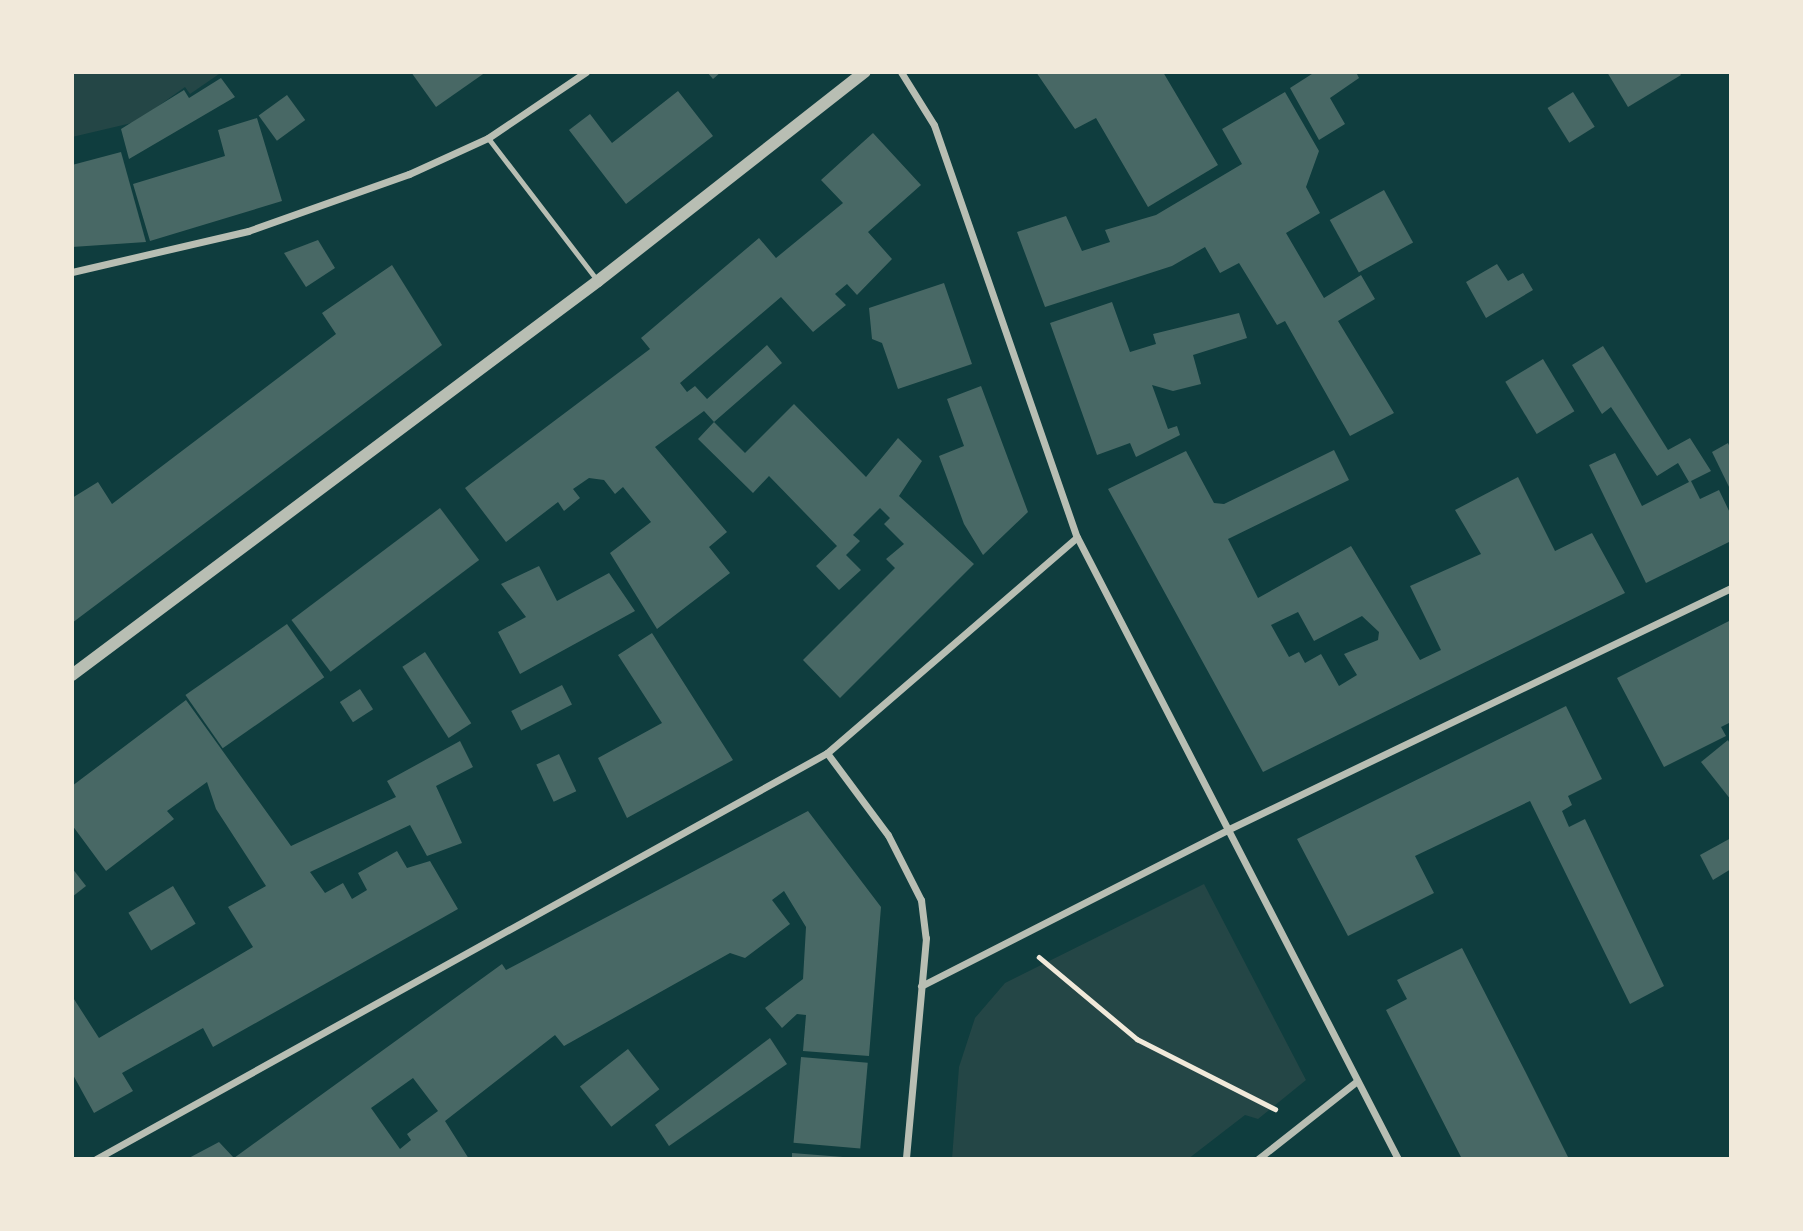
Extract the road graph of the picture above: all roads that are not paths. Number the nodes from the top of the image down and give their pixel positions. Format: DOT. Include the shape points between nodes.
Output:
graph roads {
  1 [pos="586,72"];
  2 [pos="865,72"];
  3 [pos="901,72"];
  4 [pos="488,138"];
  5 [pos="72,272"];
  6 [pos="598,281"];
  7 [pos="1077,537"];
  8 [pos="1731,588"];
  9 [pos="72,675"];
  10 [pos="827,753"];
  11 [pos="1227,830"];
  12 [pos="921,986"];
  13 [pos="1357,1081"];
  14 [pos="96,1159"];
  15 [pos="906,1159"];
  16 [pos="1258,1159"];
  17 [pos="1398,1159"];
  1 -- 4 [label="street"];
  2 -- 6 [label="street"];
  3 -- 7 [label="street" via="934,125"];
  4 -- 5 [label="street" via="248,231"];
  4 -- 6 [label="lane"];
  6 -- 9 [label="street"];
  7 -- 10 [label="street"];
  7 -- 11 [label="street"];
  8 -- 11 [label="street"];
  10 -- 12 [label="street" via="888,835 921,900 926,938"];
  10 -- 14 [label="street"];
  11 -- 12 [label="street"];
  11 -- 13 [label="street"];
  12 -- 15 [label="street"];
  13 -- 16 [label="street"];
  13 -- 17 [label="street"];
}
